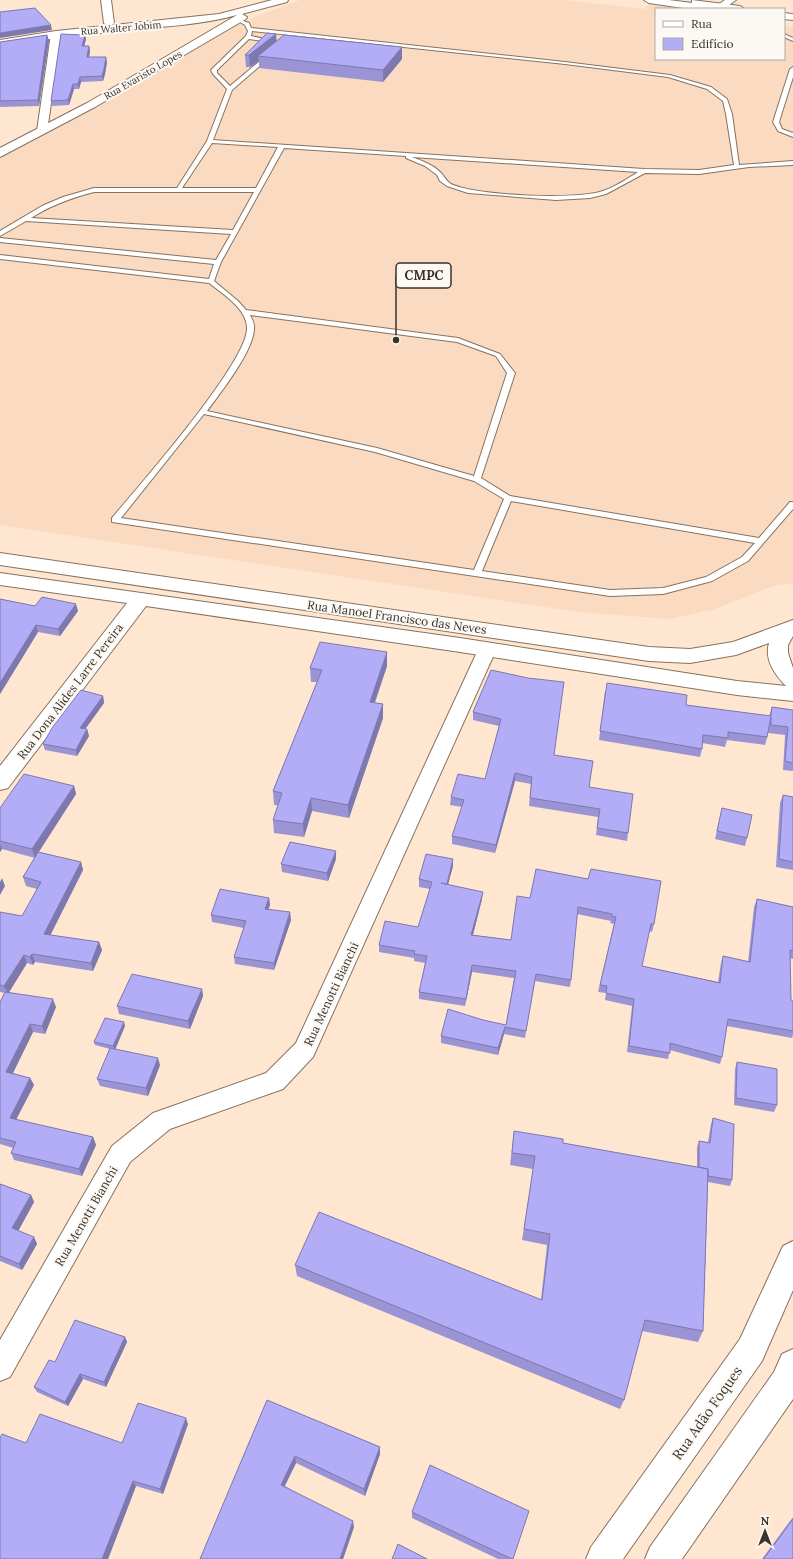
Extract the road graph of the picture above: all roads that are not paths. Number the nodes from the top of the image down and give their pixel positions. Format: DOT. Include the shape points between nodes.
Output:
graph roads {
  1 [pos="106,0"];
  2 [pos="262,0"];
  3 [pos="283,0"];
  4 [pos="649,0"];
  5 [pos="680,0"];
  6 [pos="731,0"];
  7 [pos="722,6"];
  8 [pos="703,8"];
  9 [pos="734,8"];
  10 [pos="240,13"];
  11 [pos="109,23"];
  12 [pos="249,29"];
  13 [pos="56,34"];
  14 [pos="0,37"];
  15 [pos="248,37"];
  16 [pos="0,43"];
  17 [pos="282,43"];
  18 [pos="276,51"];
  19 [pos="793,69"];
  20 [pos="230,89"];
  21 [pos="42,131"];
  22 [pos="793,135"];
  23 [pos="210,140"];
  24 [pos="282,146"];
  25 [pos="2,150"];
  26 [pos="387,153"];
  27 [pos="793,163"];
  28 [pos="737,167"];
  29 [pos="644,170"];
  30 [pos="179,188"];
  31 [pos="258,190"];
  32 [pos="25,219"];
  33 [pos="234,232"];
  34 [pos="0,234"];
  35 [pos="0,240"];
  36 [pos="0,257"];
  37 [pos="218,262"];
  38 [pos="211,281"];
  39 [pos="245,312"];
  40 [pos="203,412"];
  41 [pos="478,479"];
  42 [pos="508,498"];
  43 [pos="793,504"];
  44 [pos="761,541"];
  45 [pos="0,559"];
  46 [pos="477,574"];
  47 [pos="0,579"];
  48 [pos="140,600"];
  49 [pos="792,628"];
  50 [pos="487,650"];
  51 [pos="793,681"];
  52 [pos="793,694"];
  53 [pos="0,782"];
  54 [pos="793,1256"];
  55 [pos="793,1365"];
  56 [pos="0,1367"];
  57 [pos="603,1559"];
  58 [pos="662,1559"];
  1 -- 11 [label="street"];
  2 -- 10 [label="main road, Rua Evaristo Lopes"];
  3 -- 10 [label="main road, Rua Evaristo Lopes"];
  4 -- 8 [label="main road"];
  5 -- 7 [label="main road"];
  6 -- 7 [label="street"];
  7 -- 9 [label="main road"];
  10 -- 11 [label="main road, Rua Walter Jobim"];
  10 -- 12 [label="lane"];
  10 -- 13 [label="main road, Rua Walter Jobim" via="189,21"];
  10 -- 21 [label="main road, Rua Evaristo Lopes" via="91,105"];
  11 -- 14 [label="main road, Rua Walter Jobim"];
  12 -- 15 [label="lane"];
  12 -- 28 [label="lane" via="668,76 708,88 725,100"];
  13 -- 16 [label="main road, Rua Walter Jobim"];
  13 -- 21 [label="street"];
  15 -- 17 [label="lane"];
  15 -- 20 [label="lane" via="215,67 214,73"];
  18 -- 20 [label="lane"];
  19 -- 22 [label="lane" via="776,122 780,130"];
  20 -- 23 [label="lane"];
  21 -- 25 [label="main road, Rua Evaristo Lopes"];
  23 -- 24 [label="lane"];
  23 -- 30 [label="lane"];
  24 -- 26 [label="lane"];
  24 -- 31 [label="lane"];
  26 -- 29 [label="lane"];
  26 -- 29 [label="lane" via="409,157 427,165 449,185 470,192 589,197 606,192"];
  27 -- 28 [label="lane"];
  28 -- 29 [label="lane" via="699,172"];
  30 -- 31 [label="lane"];
  30 -- 32 [label="lane" via="94,190 65,198"];
  31 -- 33 [label="lane"];
  32 -- 33 [label="lane"];
  32 -- 34 [label="lane"];
  33 -- 37 [label="lane"];
  35 -- 37 [label="lane"];
  36 -- 38 [label="lane"];
  37 -- 38 [label="lane"];
  38 -- 39 [label="lane"];
  39 -- 40 [label="lane" via="251,330 242,355"];
  39 -- 41 [label="lane" via="458,340 498,355 511,373"];
  40 -- 41 [label="lane" via="377,450"];
  40 -- 46 [label="lane" via="115,520"];
  41 -- 42 [label="lane"];
  42 -- 44 [label="lane"];
  42 -- 46 [label="lane"];
  43 -- 44 [label="lane"];
  44 -- 46 [label="lane" via="745,559 709,579 663,591 610,593"];
  45 -- 49 [label="main road, Rua Manoel Francisco das Neves" via="649,654 690,656 736,648"];
  47 -- 48 [label="main road, Rua Manoel Francisco das Neves"];
  48 -- 50 [label="main road, Rua Manoel Francisco das Neves"];
  48 -- 53 [label="main road, Rua Dona Alides Larre Pereira"];
  49 -- 51 [label="main road" via="781,638 777,649 779,663"];
  50 -- 52 [label="main road, Rua Manoel Francisco das Neves" via="737,688"];
  50 -- 56 [label="street, Rua Menotti Bianchi" via="306,1050 274,1080 162,1121 122,1154"];
  54 -- 57 [label="main road, Rua Adão Foques" via="751,1350"];
  55 -- 58 [label="main road" via="785,1383"];
}
